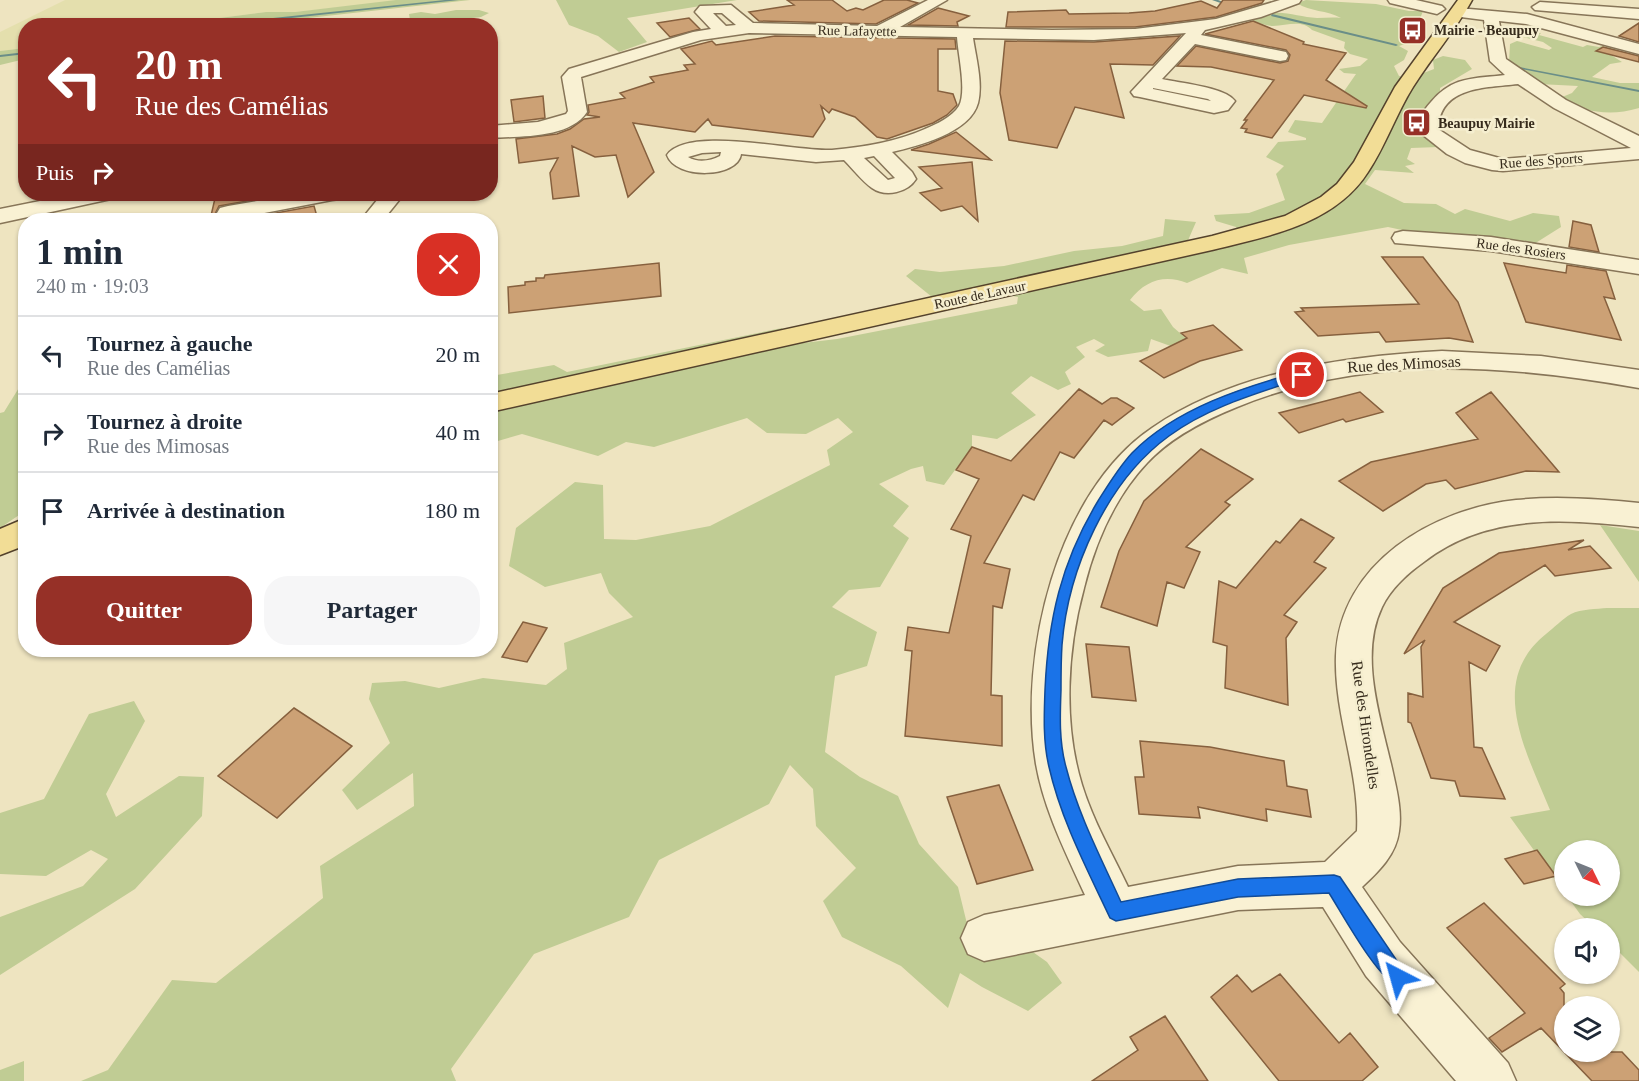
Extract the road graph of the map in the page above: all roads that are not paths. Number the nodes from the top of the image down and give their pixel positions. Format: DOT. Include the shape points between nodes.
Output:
graph roads {
  1 [pos="940,0"];
  2 [pos="1294,0"];
  3 [pos="1395,0"];
  4 [pos="1411,0"];
  5 [pos="1277,3"];
  6 [pos="1461,7"];
  7 [pos="1434,14"];
  8 [pos="1639,14"];
  9 [pos="1491,15"];
  10 [pos="749,28"];
  11 [pos="722,31"];
  12 [pos="880,31"];
  13 [pos="964,33"];
  14 [pos="1195,33"];
  15 [pos="1639,49"];
  16 [pos="1280,56"];
  17 [pos="1519,79"];
  18 [pos="1144,87"];
  19 [pos="1405,87"];
  20 [pos="498,131"];
  21 [pos="1639,144"];
  22 [pos="729,148"];
  23 [pos="877,148"];
  24 [pos="848,153"];
  25 [pos="1639,153"];
  26 [pos="70,201"];
  27 [pos="294,201"];
  28 [pos="387,201"];
  29 [pos="228,213"];
  30 [pos="378,213"];
  31 [pos="0,216"];
  32 [pos="1403,238"];
  33 [pos="1639,267"];
  34 [pos="1639,379"];
  35 [pos="498,401"];
  36 [pos="1639,515"];
  37 [pos="18,534"];
  38 [pos="0,543"];
  39 [pos="1334,884"];
  40 [pos="1116,912"];
  41 [pos="984,938"];
  42 [pos="1490,1081"];
  1 -- 12 [label="street"];
  2 -- 5 [label="street, Rue Lafayette"];
  3 -- 7 [label="street"];
  4 -- 7 [label="street"];
  5 -- 14 [label="street, Rue Lafayette"];
  6 -- 7 [label="main road"];
  6 -- 9 [label="street"];
  6 -- 19 [label="main road, Route de Lavaur"];
  7 -- 19 [label="main road, Route de Lavaur"];
  8 -- 9 [label="street" via="1510,5 1497,8"];
  9 -- 15 [label="street" via="1527,19"];
  9 -- 17 [label="street" via="1498,62"];
  10 -- 11 [label="street, Rue Lafayette"];
  10 -- 11 [label="street" via="726,8 705,9 703,12"];
  10 -- 12 [label="street, Rue Lafayette"];
  11 -- 20 [label="street, Rue Lafayette" via="660,45 575,73 571,77 578,112 573,119 550,126"];
  12 -- 13 [label="street, Rue Lafayette"];
  13 -- 14 [label="street, Rue Lafayette"];
  13 -- 23 [label="street" via="970,97 963,113 932,134"];
  14 -- 16 [label="street"];
  14 -- 18 [label="street"];
  17 -- 21 [label="street"];
  17 -- 25 [label="street, Rue des Sports" via="1461,86 1449,92 1429,116 1428,131 1464,156 1490,164"];
  19 -- 35 [label="main road, Route de Lavaur" via="1358,171 1344,188 1331,200 1289,222 1212,243"];
  22 -- 24 [label="street" via="808,156"];
  23 -- 24 [label="street"];
  23 -- 24 [label="street" via="905,176 903,183 880,185"];
  26 -- 31 [label="street"];
  27 -- 29 [label="street"];
  28 -- 30 [label="street"];
  32 -- 33 [label="street, Rue des Rosiers" via="1491,244"];
  34 -- 40 [label="street, Rue des Mimosas" via="1523,361 1372,362 1302,375 1218,403 1165,433 1137,456 1114,486 1083,543 1063,597 1055,643 1052,722 1057,765 1082,837"];
  36 -- 39 [label="street, Rue des Hirondelles" via="1544,508 1476,519 1430,538 1386,573 1360,617 1355,675 1380,820 1376,842"];
  37 -- 38 [label="main road"];
  39 -- 40 [label="street" via="1238,888"];
  39 -- 42 [label="street" via="1383,959"];
  40 -- 41 [label="street"];
}
